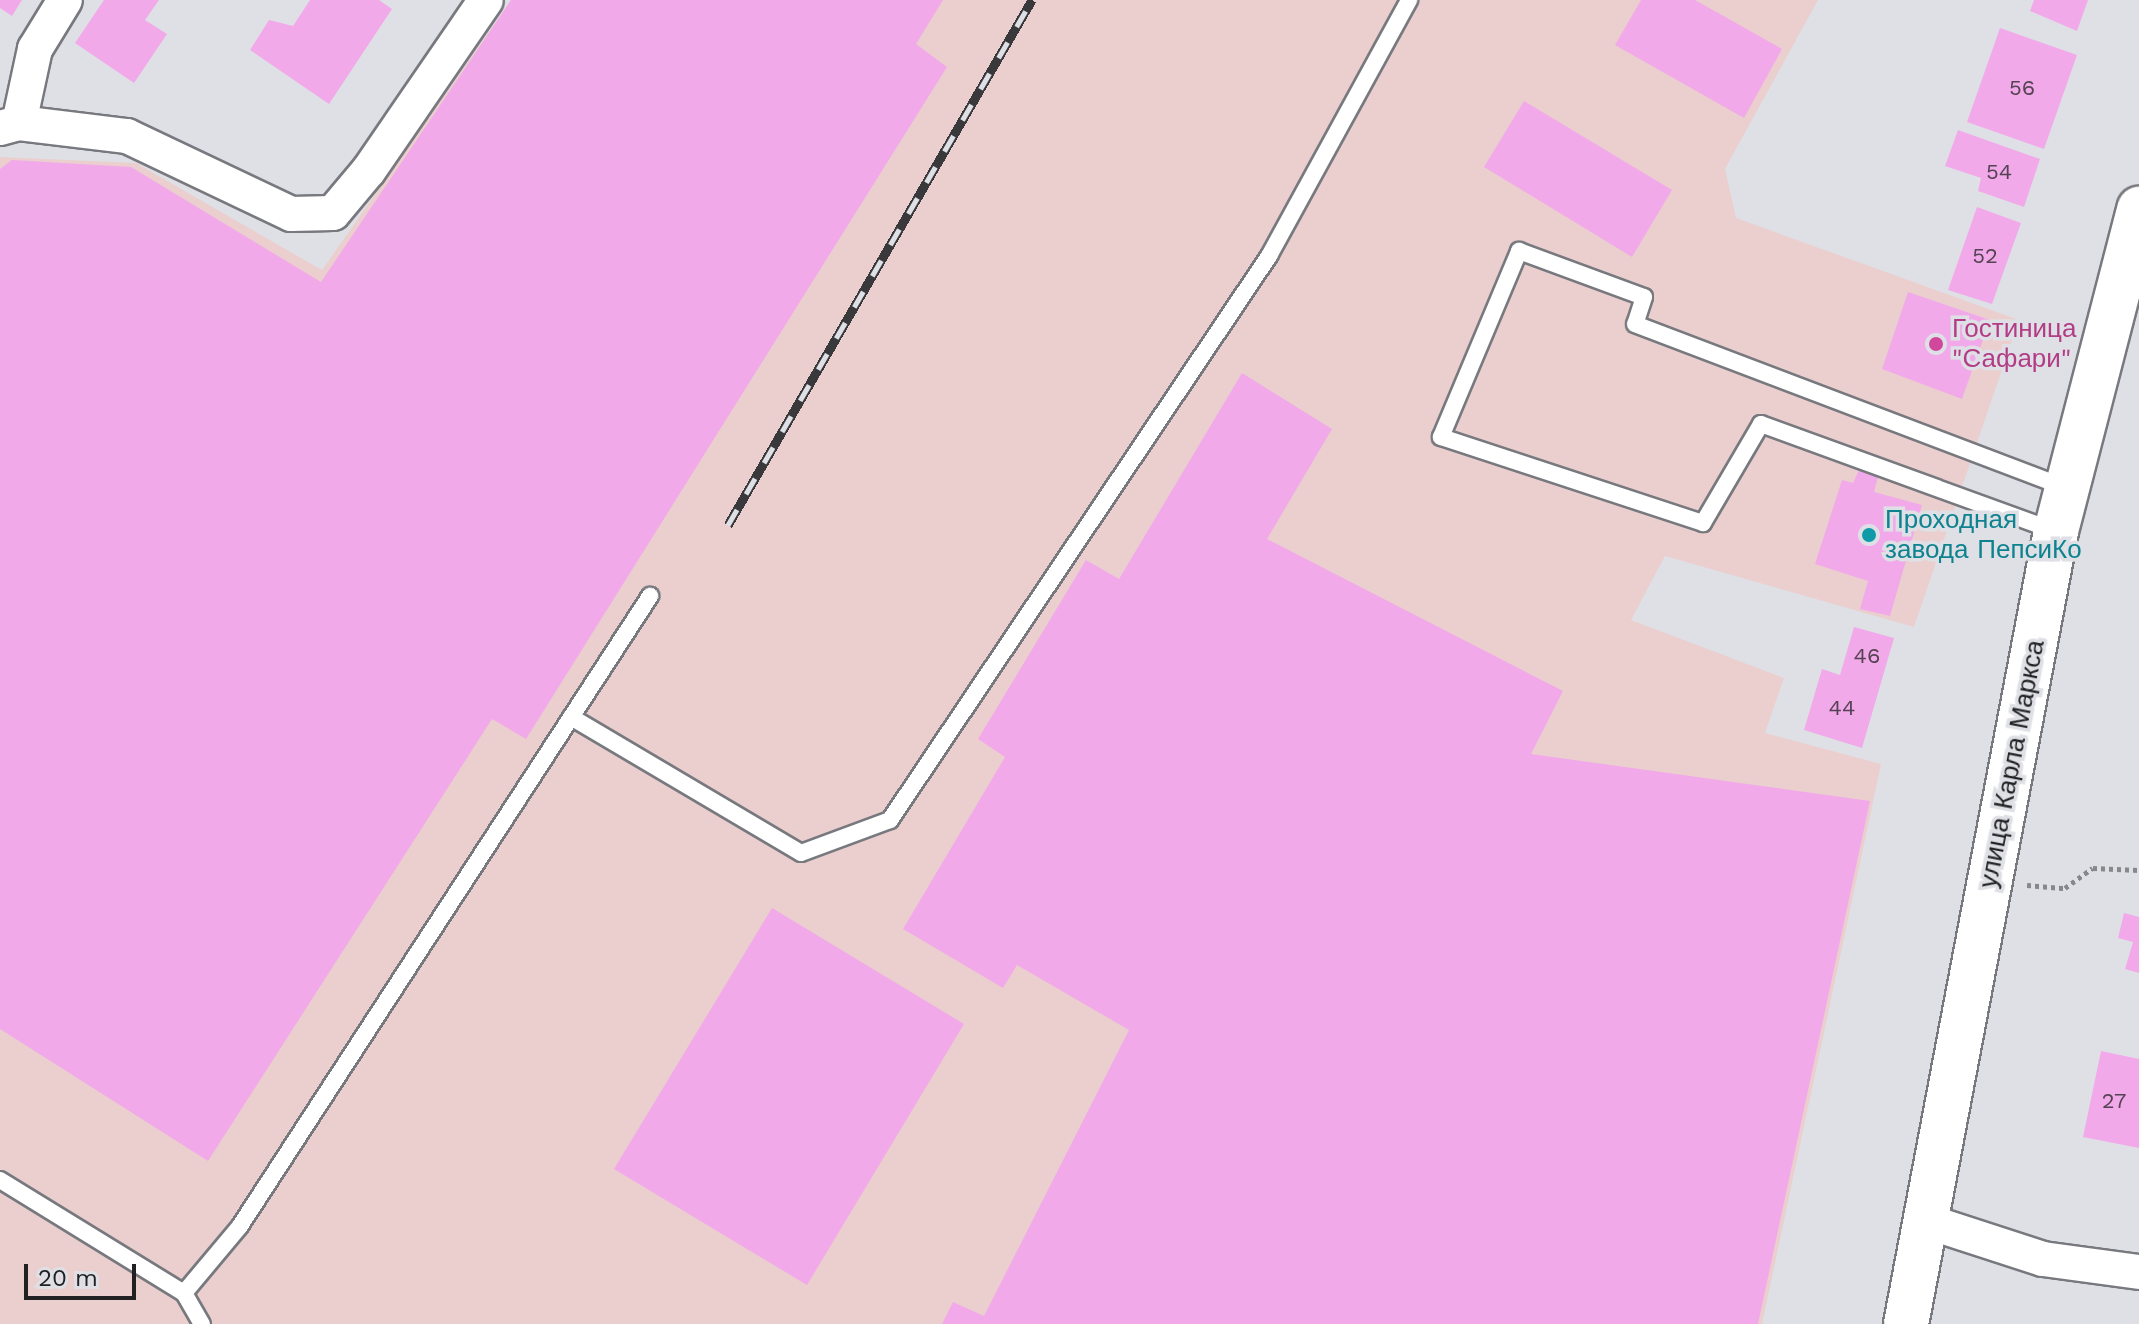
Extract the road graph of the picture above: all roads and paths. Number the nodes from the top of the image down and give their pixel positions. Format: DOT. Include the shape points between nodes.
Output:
graph roads {
  1 [pos="65,0"];
  2 [pos="486,0"];
  3 [pos="1409,0"];
  4 [pos="10,125"];
  5 [pos="2139,209"];
  6 [pos="2067,488"];
  7 [pos="2056,531"];
  8 [pos="650,596"];
  9 [pos="571,717"];
  10 [pos="2139,870"];
  11 [pos="1990,883"];
  12 [pos="0,1180"];
  13 [pos="1926,1221"];
  14 [pos="2139,1272"];
  15 [pos="184,1293"];
  16 [pos="202,1324"];
  17 [pos="1906,1324"];
  1 -- 4 [label="street" via="35,49"];
  2 -- 4 [label="street" via="369,170 333,213 291,214 127,136"];
  3 -- 9 [label="lane" via="1269,256 890,820 801,853"];
  5 -- 6 [label="main road, улица Карла Маркса"];
  6 -- 7 [label="main road, улица Карла Маркса"];
  6 -- 7 [label="lane" via="1635,324 1644,297 1519,251 1441,437 1703,523 1761,424"];
  7 -- 11 [label="main road, улица Карла Маркса"];
  8 -- 9 [label="lane"];
  9 -- 15 [label="lane" via="240,1226"];
  10 -- 11 [label="path" via="2093,868 2065,888"];
  11 -- 13 [label="main road, улица Карла Маркса"];
  12 -- 15 [label="lane"];
  13 -- 14 [label="street" via="2043,1259"];
  13 -- 17 [label="main road, улица Карла Маркса"];
  15 -- 16 [label="lane"];
}
